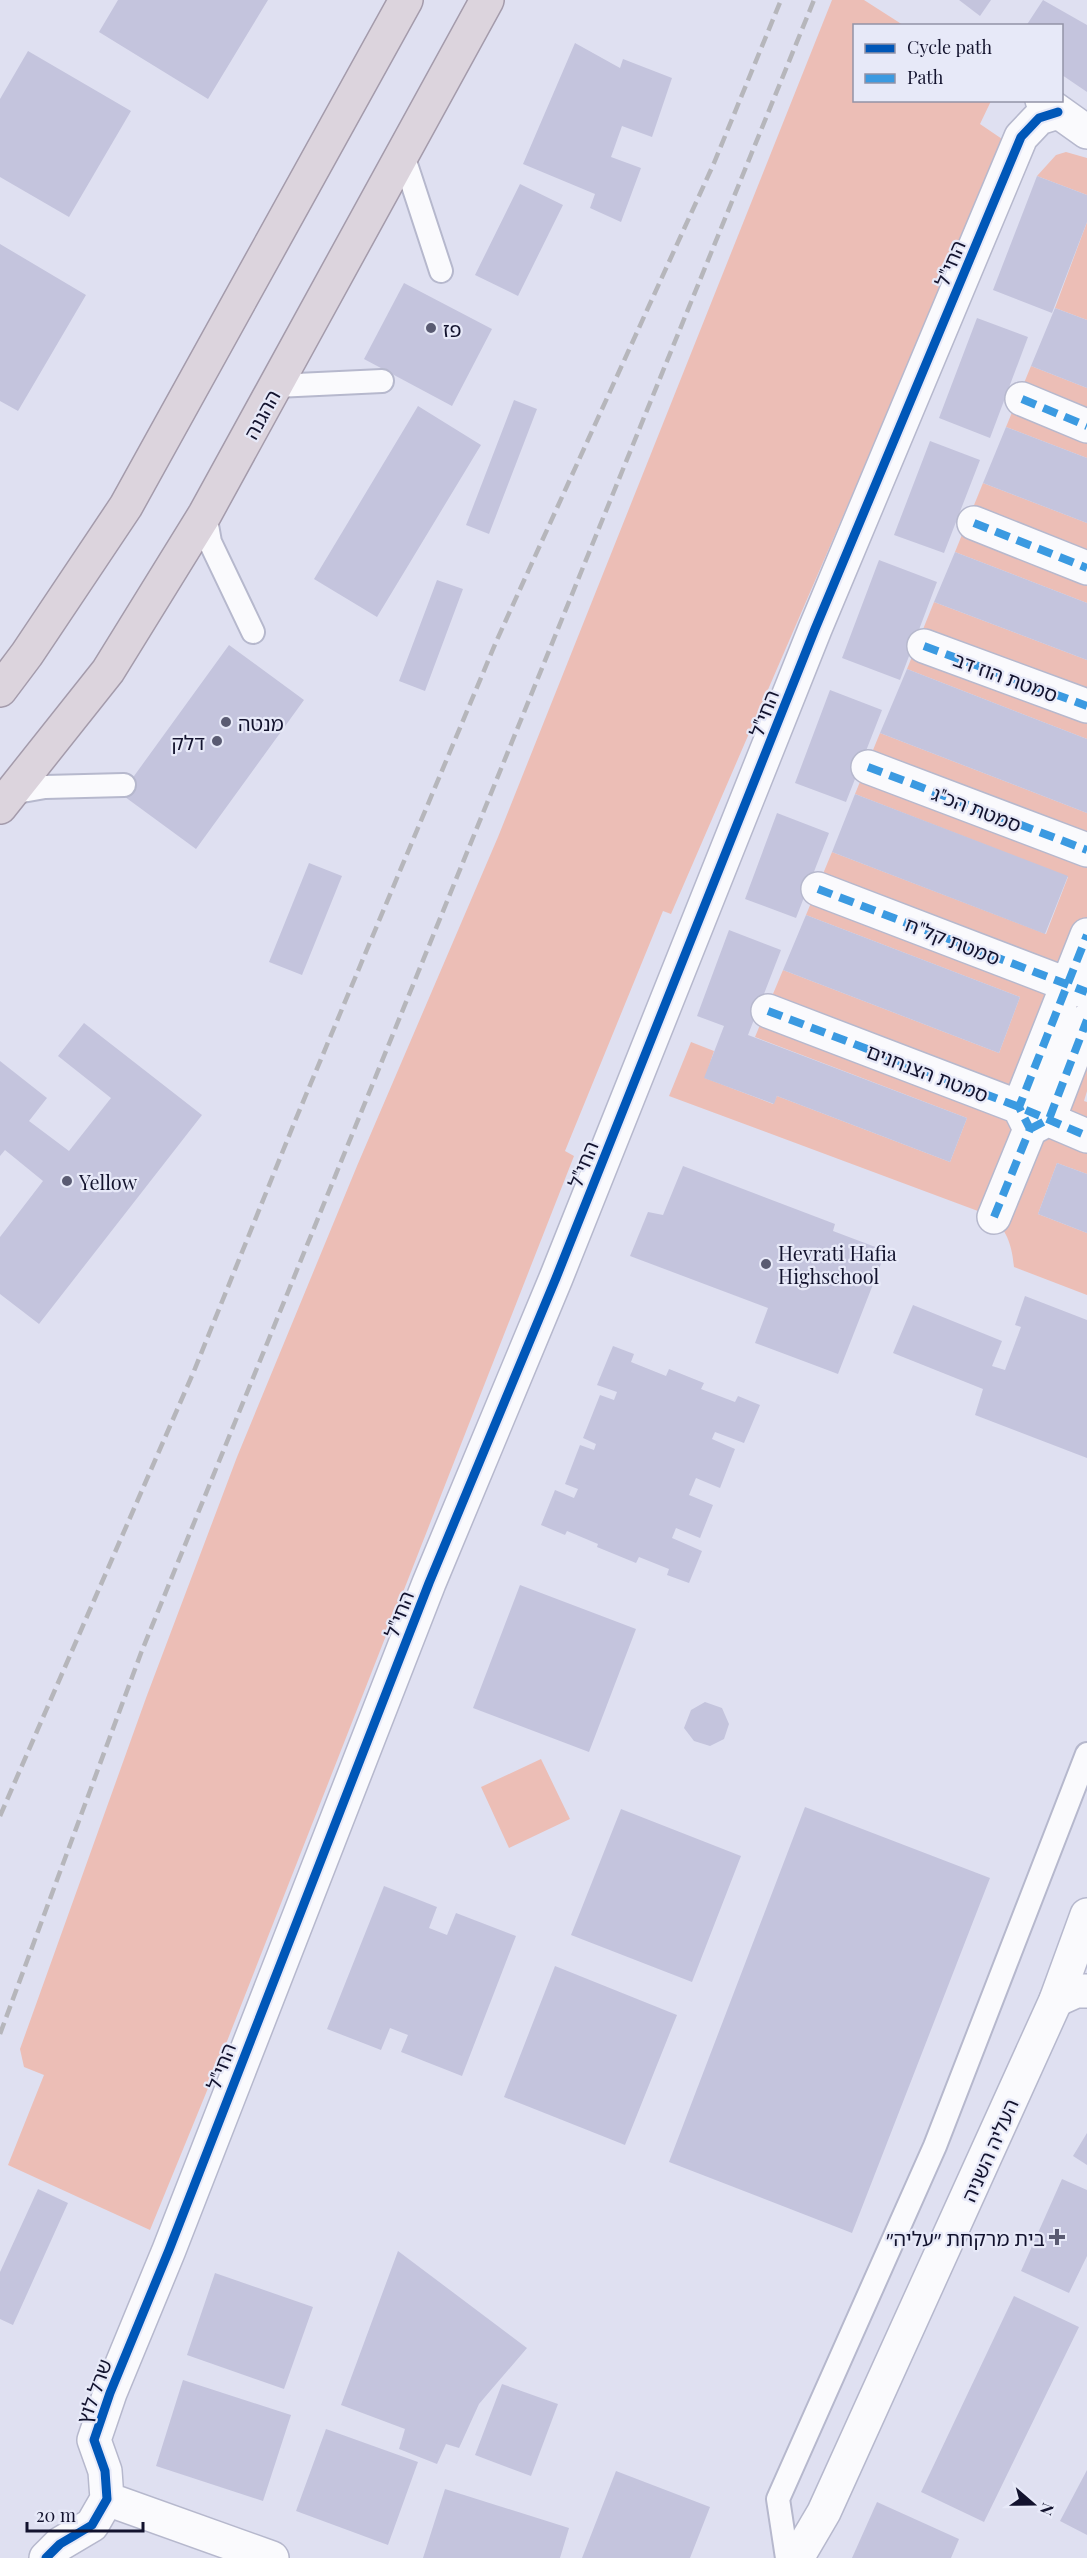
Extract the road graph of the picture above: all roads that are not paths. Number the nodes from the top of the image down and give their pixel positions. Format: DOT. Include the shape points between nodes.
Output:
graph roads {
  1 [pos="406,0"];
  2 [pos="487,0"];
  3 [pos="1050,106"];
  4 [pos="1087,132"];
  5 [pos="403,154"];
  6 [pos="441,271"];
  7 [pos="382,381"];
  8 [pos="276,386"];
  9 [pos="1022,399"];
  10 [pos="1087,426"];
  11 [pos="205,514"];
  12 [pos="974,523"];
  13 [pos="1087,568"];
  14 [pos="253,632"];
  15 [pos="924,646"];
  16 [pos="0,690"];
  17 [pos="1087,706"];
  18 [pos="868,767"];
  19 [pos="124,785"];
  20 [pos="5,800"];
  21 [pos="1087,850"];
  22 [pos="818,889"];
  23 [pos="1087,935"];
  24 [pos="1078,988"];
  25 [pos="768,1011"];
  26 [pos="1087,1020"];
  27 [pos="1033,1118"];
  28 [pos="1087,1136"];
  29 [pos="994,1217"];
  30 [pos="1087,1754"];
  31 [pos="1087,1916"];
  32 [pos="1087,1991"];
  33 [pos="1056,2000"];
  34 [pos="169,2250"];
  35 [pos="107,2499"];
  36 [pos="824,2512"];
  37 [pos="46,2558"];
  38 [pos="272,2558"];
  39 [pos="787,2558"];
  40 [pos="797,2558"];
  41 [pos="811,2558"];
  1 -- 16 [label="highway" via="126,506"];
  2 -- 5 [label="highway, ההגנה"];
  3 -- 4 [label="street"];
  3 -- 34 [label="street, החי\"ל" via="1022,137 815,629 556,1278 429,1583"];
  5 -- 6 [label="lane"];
  5 -- 8 [label="highway, ההגנה"];
  7 -- 8 [label="lane"];
  8 -- 11 [label="highway, ההגנה"];
  9 -- 10 [label="street"];
  11 -- 14 [label="lane" via="210,542"];
  11 -- 20 [label="highway, ההגנה" via="108,671"];
  12 -- 13 [label="street"];
  15 -- 17 [label="street, סמטת הוז דב"];
  18 -- 21 [label="street, סמטת הכ\"ג"];
  19 -- 20 [label="lane" via="45,787"];
  22 -- 24 [label="street, סמטת קל\"ח"];
  23 -- 24 [label="street"];
  24 -- 27 [label="street"];
  25 -- 27 [label="street, סמטת הצנחנים"];
  26 -- 27 [label="street"];
  27 -- 28 [label="street, סמטת הצנחנים"];
  27 -- 29 [label="street"];
  30 -- 39 [label="lane" via="934,2146 778,2499"];
  31 -- 33 [label="street, העליה השניה"];
  32 -- 33 [label="street"];
  33 -- 36 [label="street, העליה השניה"];
  34 -- 35 [label="street, שרל לוץ" via="94,2440 105,2471"];
  35 -- 37 [label="street" via="92,2525 60,2544"];
  35 -- 38 [label="street"];
  36 -- 40 [label="street, העליה השניה"];
  36 -- 41 [label="street, העליה השניה"];
}
